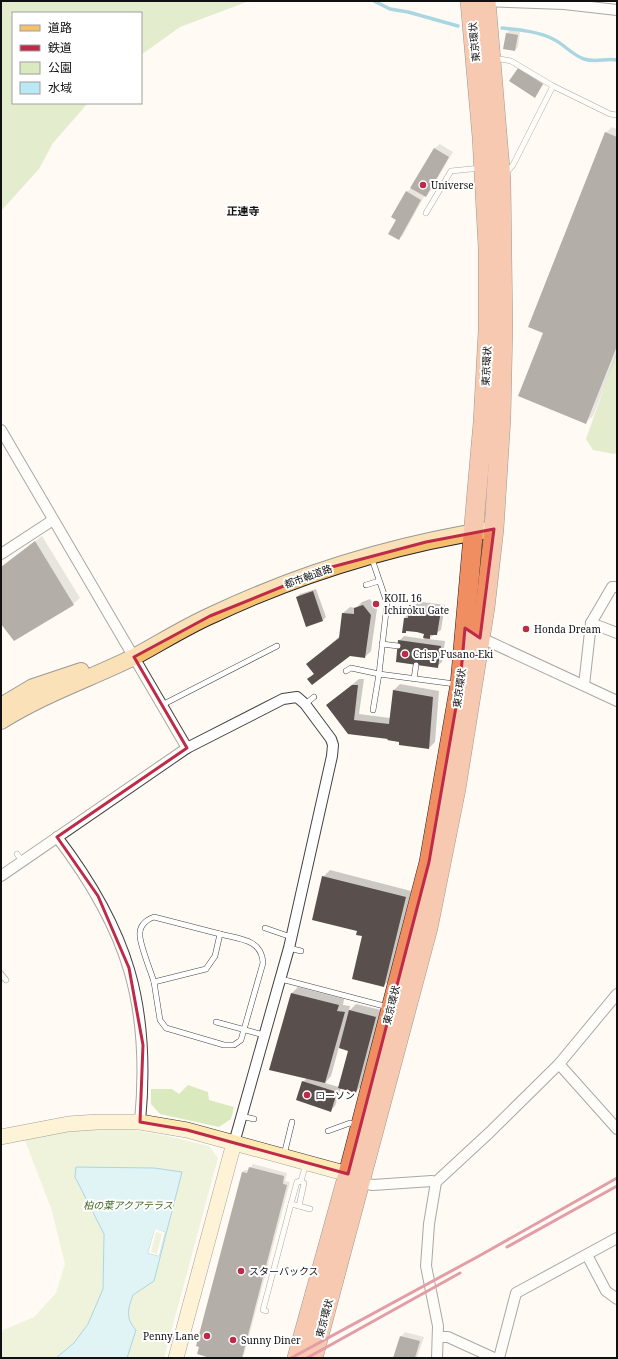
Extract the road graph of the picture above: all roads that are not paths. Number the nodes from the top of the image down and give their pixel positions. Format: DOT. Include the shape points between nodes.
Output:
graph roads {
  1 [pos="470,1"];
  2 [pos="486,1"];
  3 [pos="617,10"];
  4 [pos="491,57"];
  5 [pos="552,86"];
  6 [pos="617,115"];
  7 [pos="484,168"];
  8 [pos="501,180"];
  9 [pos="426,213"];
  10 [pos="1,430"];
  11 [pos="53,520"];
  12 [pos="494,529"];
  13 [pos="474,532"];
  14 [pos="1,554"];
  15 [pos="371,556"];
  16 [pos="379,581"];
  17 [pos="366,585"];
  18 [pos="617,587"];
  19 [pos="591,623"];
  20 [pos="473,633"];
  21 [pos="617,633"];
  22 [pos="382,644"];
  23 [pos="277,646"];
  24 [pos="398,646"];
  25 [pos="134,657"];
  26 [pos="416,665"];
  27 [pos="346,671"];
  28 [pos="379,674"];
  29 [pos="414,679"];
  30 [pos="460,684"];
  31 [pos="584,685"];
  32 [pos="314,696"];
  33 [pos="617,701"];
  34 [pos="305,704"];
  35 [pos="162,705"];
  36 [pos="1,706"];
  37 [pos="373,710"];
  38 [pos="1,721"];
  39 [pos="187,748"];
  40 [pos="57,837"];
  41 [pos="1,876"];
  42 [pos="265,928"];
  43 [pos="220,934"];
  44 [pos="291,937"];
  45 [pos="289,948"];
  46 [pos="301,951"];
  47 [pos="1,974"];
  48 [pos="281,979"];
  49 [pos="6,980"];
  50 [pos="154,982"];
  51 [pos="617,994"];
  52 [pos="390,1008"];
  53 [pos="216,1022"];
  54 [pos="244,1029"];
  55 [pos="264,1035"];
  56 [pos="559,1064"];
  57 [pos="241,1116"];
  58 [pos="254,1119"];
  59 [pos="140,1122"];
  60 [pos="292,1122"];
  61 [pos="360,1125"];
  62 [pos="617,1129"];
  63 [pos="328,1131"];
  64 [pos="1,1137"];
  65 [pos="234,1142"];
  66 [pos="284,1156"];
  67 [pos="306,1163"];
  68 [pos="354,1179"];
  69 [pos="301,1181"];
  70 [pos="436,1182"];
  71 [pos="291,1204"];
  72 [pos="298,1206"];
  73 [pos="310,1209"];
  74 [pos="617,1238"];
  75 [pos="587,1255"];
  76 [pos="617,1299"];
  77 [pos="266,1311"];
  78 [pos="439,1337"];
  79 [pos="176,1358"];
  80 [pos="297,1358"];
  81 [pos="314,1358"];
  82 [pos="437,1358"];
  83 [pos="494,1358"];
  84 [pos="499,1358"];
  1 -- 2 [label="street"];
  1 -- 7 [label="highway, 東京環状"];
  2 -- 3 [label="street" via="564,4"];
  2 -- 4 [label="highway, 東京環状"];
  4 -- 5 [label="lane" via="511,61"];
  4 -- 8 [label="highway, 東京環状"];
  5 -- 6 [label="lane"];
  5 -- 8 [label="lane" via="512,165"];
  7 -- 9 [label="lane" via="451,170"];
  7 -- 13 [label="highway, 東京環状" via="488,248 488,331"];
  8 -- 12 [label="highway, 東京環状" via="503,327 501,418"];
  10 -- 11 [label="street"];
  11 -- 14 [label="street"];
  11 -- 25 [label="street"];
  12 -- 13 [label="main road, 都市軸道路"];
  12 -- 20 [label="highway, 東京環状"];
  13 -- 15 [label="main road, 都市軸道路"];
  13 -- 20 [label="highway, 東京環状"];
  15 -- 16 [label="lane"];
  15 -- 25 [label="main road, 都市軸道路" via="328,568 257,595 210,616"];
  16 -- 17 [label="lane"];
  16 -- 22 [label="lane" via="387,603"];
  18 -- 19 [label="street" via="612,587"];
  19 -- 21 [label="street"];
  19 -- 31 [label="street"];
  20 -- 30 [label="highway, 東京環状"];
  20 -- 31 [label="street"];
  20 -- 68 [label="highway, 東京環状" via="456,789 428,928"];
  22 -- 24 [label="lane"];
  22 -- 28 [label="lane"];
  23 -- 35 [label="lane"];
  25 -- 35 [label="street"];
  25 -- 36 [label="main road, 都市軸道路" via="47,681"];
  25 -- 38 [label="main road, 都市軸道路" via="30,703"];
  26 -- 29 [label="lane"];
  27 -- 28 [label="lane" via="351,668"];
  28 -- 29 [label="lane"];
  28 -- 37 [label="lane"];
  29 -- 30 [label="lane"];
  30 -- 52 [label="highway, 東京環状" via="428,862"];
  31 -- 33 [label="street"];
  32 -- 34 [label="lane"];
  34 -- 39 [label="street" via="296,697 283,699"];
  34 -- 44 [label="street" via="328,733 333,745"];
  35 -- 39 [label="street"];
  39 -- 40 [label="street"];
  40 -- 41 [label="street" via="20,857"];
  40 -- 59 [label="street" via="98,896 129,968 140,1015 143,1045"];
  42 -- 44 [label="lane"];
  43 -- 50 [label="lane" via="215,956 206,969"];
  43 -- 50 [label="lane" via="154,917 146,920 140,936"];
  43 -- 54 [label="lane" via="250,942 257,946 262,954 263,963"];
  44 -- 45 [label="street"];
  45 -- 46 [label="lane"];
  45 -- 48 [label="street"];
  47 -- 49 [label="lane"];
  48 -- 52 [label="lane"];
  48 -- 55 [label="street"];
  50 -- 54 [label="lane" via="160,1020 166,1028 224,1045 234,1045 241,1040"];
  51 -- 56 [label="street"];
  52 -- 61 [label="highway, 東京環状"];
  53 -- 54 [label="lane"];
  54 -- 55 [label="lane"];
  55 -- 57 [label="street"];
  56 -- 62 [label="street"];
  56 -- 70 [label="street"];
  57 -- 58 [label="lane"];
  57 -- 65 [label="street"];
  59 -- 64 [label="street" via="68,1124"];
  59 -- 65 [label="street"];
  60 -- 66 [label="lane"];
  61 -- 63 [label="lane" via="350,1123"];
  61 -- 68 [label="highway, 東京環状"];
  65 -- 66 [label="street"];
  65 -- 79 [label="street"];
  66 -- 67 [label="street"];
  67 -- 68 [label="street"];
  67 -- 69 [label="lane"];
  68 -- 70 [label="street" via="373,1185"];
  68 -- 80 [label="highway, 東京環状"];
  68 -- 81 [label="highway, 東京環状"];
  69 -- 71 [label="lane" via="297,1182"];
  69 -- 72 [label="lane" via="304,1183"];
  70 -- 78 [label="street" via="426,1266"];
  71 -- 72 [label="lane"];
  71 -- 77 [label="lane" via="263,1310"];
  72 -- 73 [label="lane"];
  74 -- 75 [label="street"];
  75 -- 76 [label="street" via="606,1291"];
  75 -- 84 [label="street" via="516,1293"];
  78 -- 82 [label="street"];
  78 -- 83 [label="street" via="448,1337"];
}
